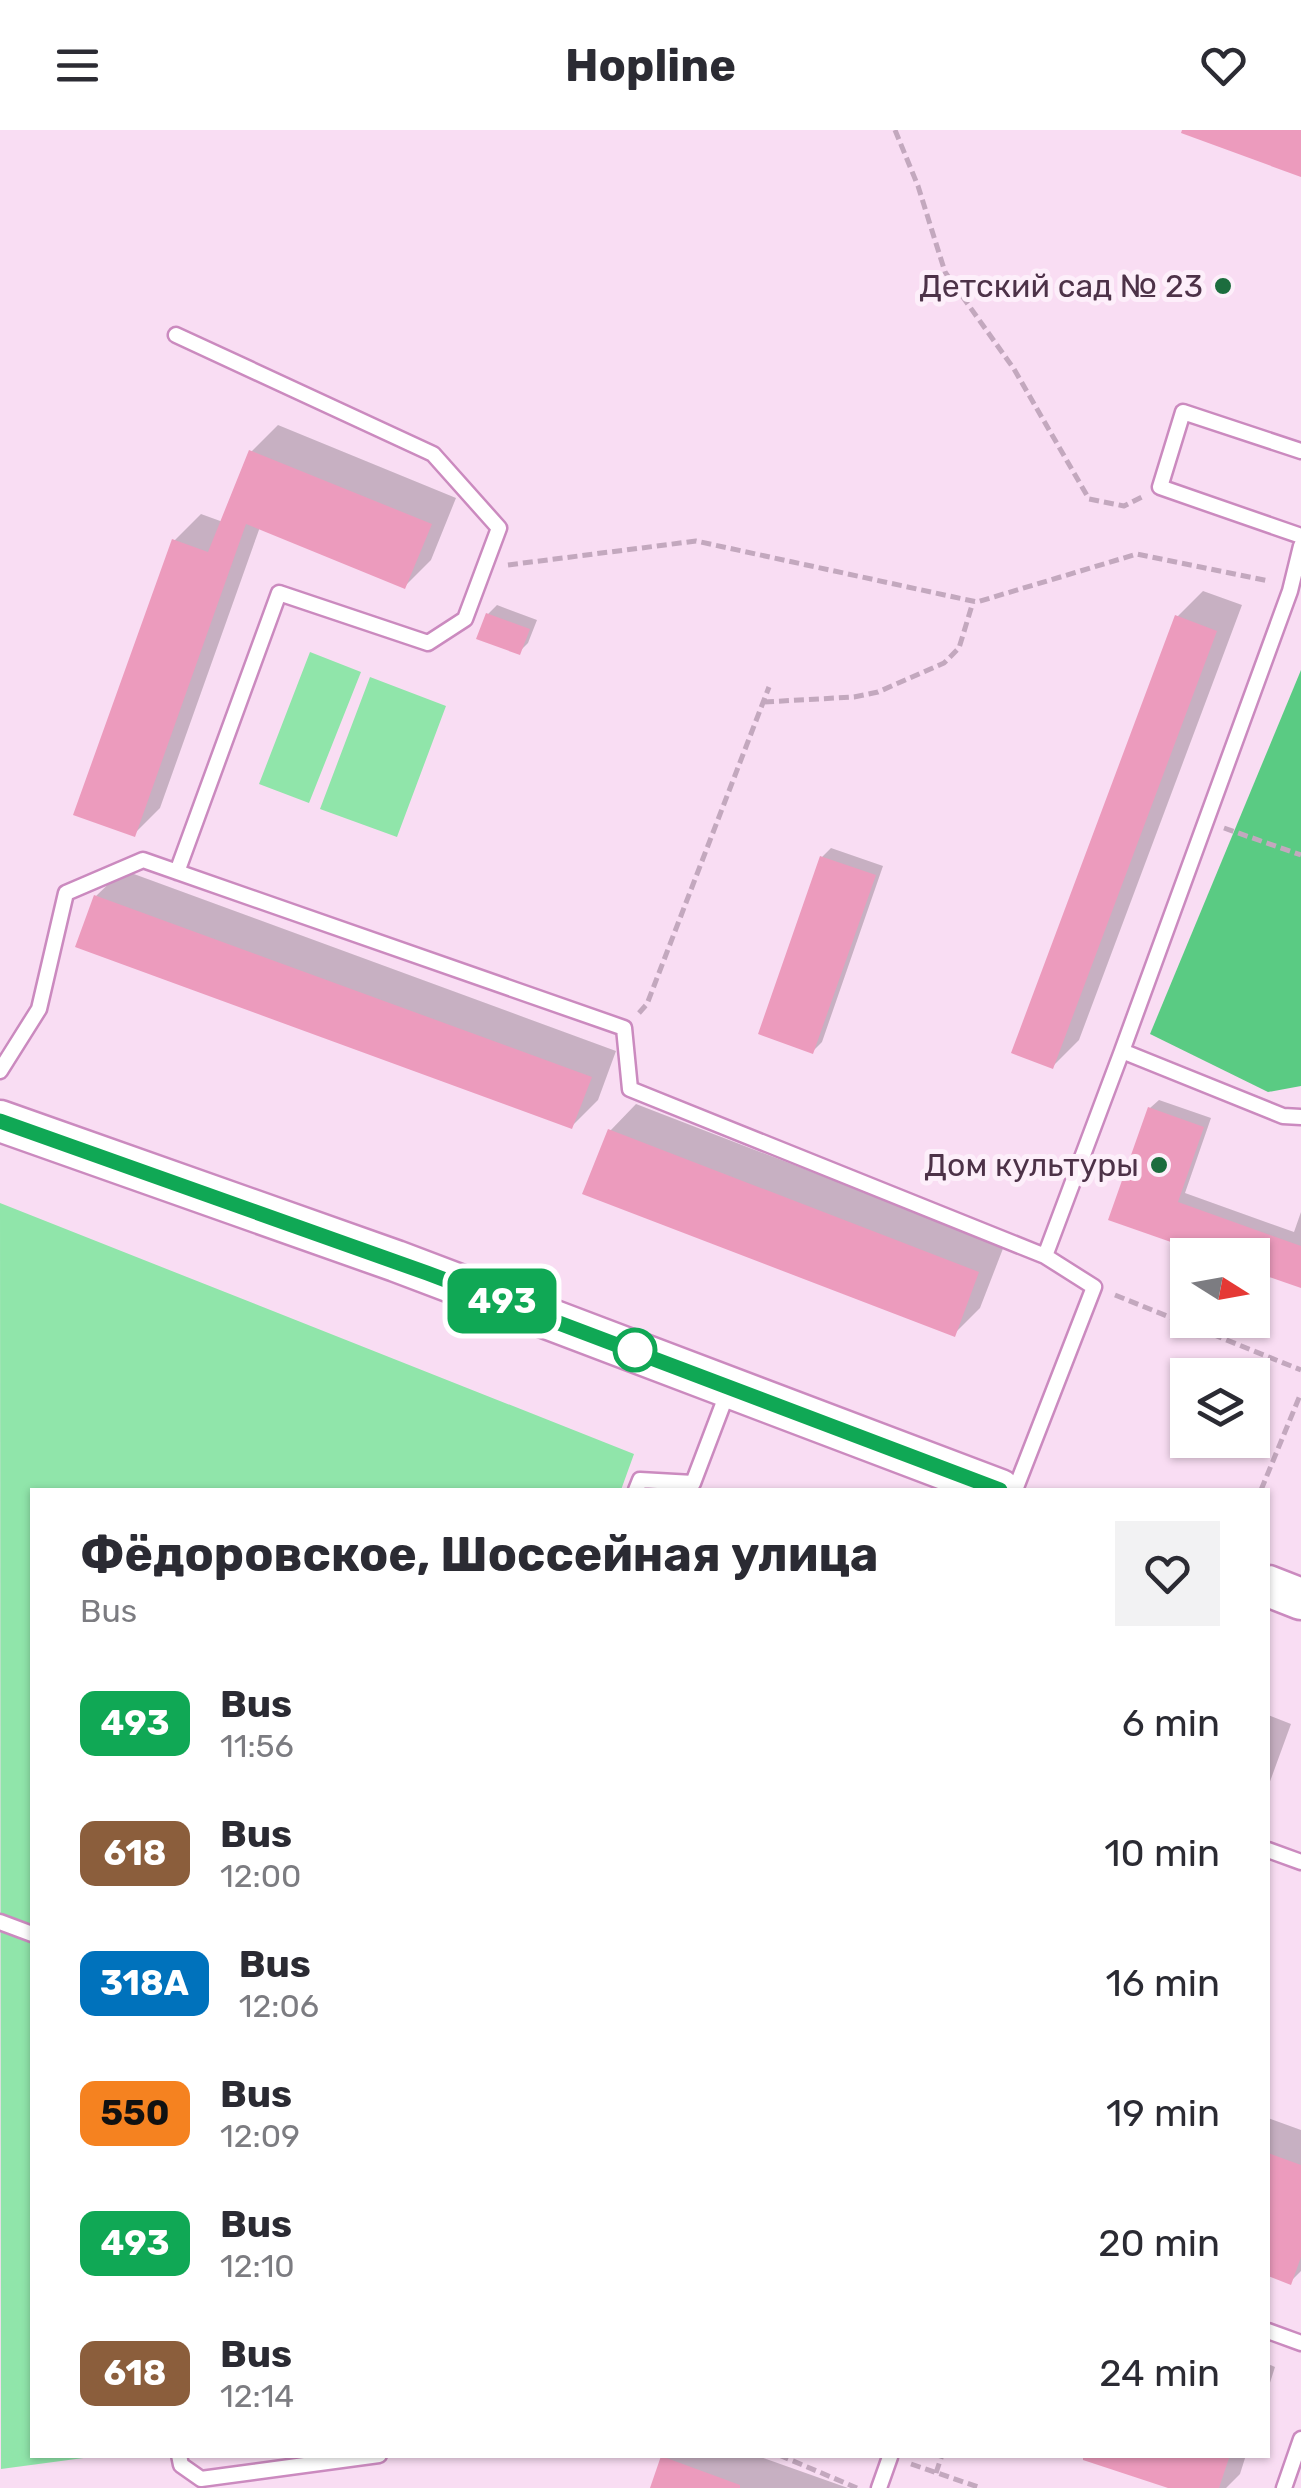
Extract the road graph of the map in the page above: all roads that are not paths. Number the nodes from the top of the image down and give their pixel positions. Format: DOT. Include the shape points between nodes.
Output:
graph roads {
  1 [pos="176,335"];
  2 [pos="1301,451"];
  3 [pos="1301,536"];
  4 [pos="1301,546"];
  5 [pos="177,872"];
  6 [pos="1122,1052"];
  7 [pos="0,1071"];
  8 [pos="1301,1117"];
  9 [pos="0,1121"];
  10 [pos="1046,1256"];
  11 [pos="730,1386"];
  12 [pos="695,1487"];
  13 [pos="637,1488"];
  14 [pos="995,1488"];
  15 [pos="1016,1488"];
  16 [pos="1270,1587"];
  17 [pos="1301,1598"];
  18 [pos="1270,1851"];
  19 [pos="1301,1862"];
  20 [pos="0,1922"];
  21 [pos="30,1933"];
  22 [pos="1270,2332"];
  23 [pos="1301,2343"];
  24 [pos="1301,2439"];
  25 [pos="180,2458"];
  26 [pos="357,2458"];
  27 [pos="890,2458"];
  28 [pos="879,2488"];
  29 [pos="1284,2488"];
  1 -- 5 [label="lane" via="433,454 499,528 465,619 428,643 279,592"];
  2 -- 3 [label="lane" via="1183,412 1160,488"];
  4 -- 6 [label="lane"];
  5 -- 7 [label="lane" via="143,860 66,893 39,1008"];
  5 -- 10 [label="lane" via="624,1028 630,1090"];
  6 -- 8 [label="lane" via="1283,1116"];
  6 -- 10 [label="lane"];
  9 -- 11 [label="main road"];
  10 -- 15 [label="lane" via="1094,1287"];
  11 -- 12 [label="lane"];
  11 -- 14 [label="main road"];
  12 -- 13 [label="lane" via="640,1480"];
  16 -- 17 [label="main road"];
  18 -- 19 [label="lane"];
  20 -- 21 [label="lane"];
  22 -- 23 [label="lane"];
  24 -- 29 [label="lane"];
  25 -- 26 [label="lane" via="201,2479"];
  27 -- 28 [label="lane"];
}
